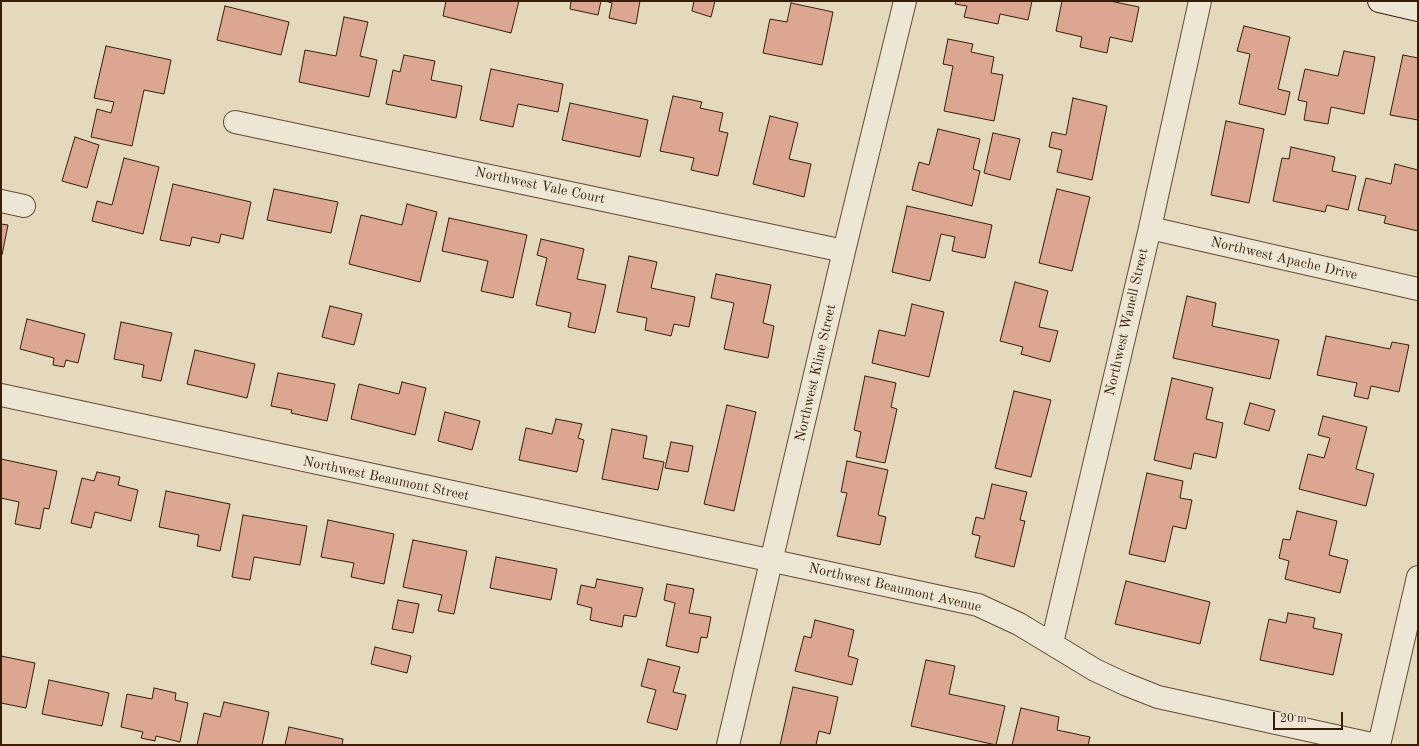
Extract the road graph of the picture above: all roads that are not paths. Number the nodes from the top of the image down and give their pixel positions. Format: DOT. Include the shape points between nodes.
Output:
graph roads {
  1 [pos="905,1"];
  2 [pos="1200,1"];
  3 [pos="1379,1"];
  4 [pos="1418,10"];
  5 [pos="235,122"];
  6 [pos="1,201"];
  7 [pos="24,206"];
  8 [pos="1150,228"];
  9 [pos="844,251"];
  10 [pos="1418,289"];
  11 [pos="1,395"];
  12 [pos="772,560"];
  13 [pos="1418,577"];
  14 [pos="1052,643"];
  15 [pos="728,745"];
  16 [pos="1378,745"];
  1 -- 9 [label="street, Northwest Kline Street"];
  2 -- 8 [label="street, Northwest Wanell Street"];
  3 -- 4 [label="street"];
  5 -- 9 [label="street, Northwest Vale Court"];
  6 -- 7 [label="street"];
  8 -- 10 [label="street, Northwest Apache Drive"];
  8 -- 14 [label="street, Northwest Wanell Street"];
  9 -- 12 [label="street, Northwest Kline Street"];
  11 -- 12 [label="street, Northwest Beaumont Street"];
  12 -- 14 [label="street, Northwest Beaumont Avenue" via="978,605"];
  12 -- 15 [label="street, Northwest Kline Street"];
  13 -- 16 [label="street"];
  14 -- 16 [label="street, Northwest Beaumont Avenue" via="1095,670 1158,697"];
}
